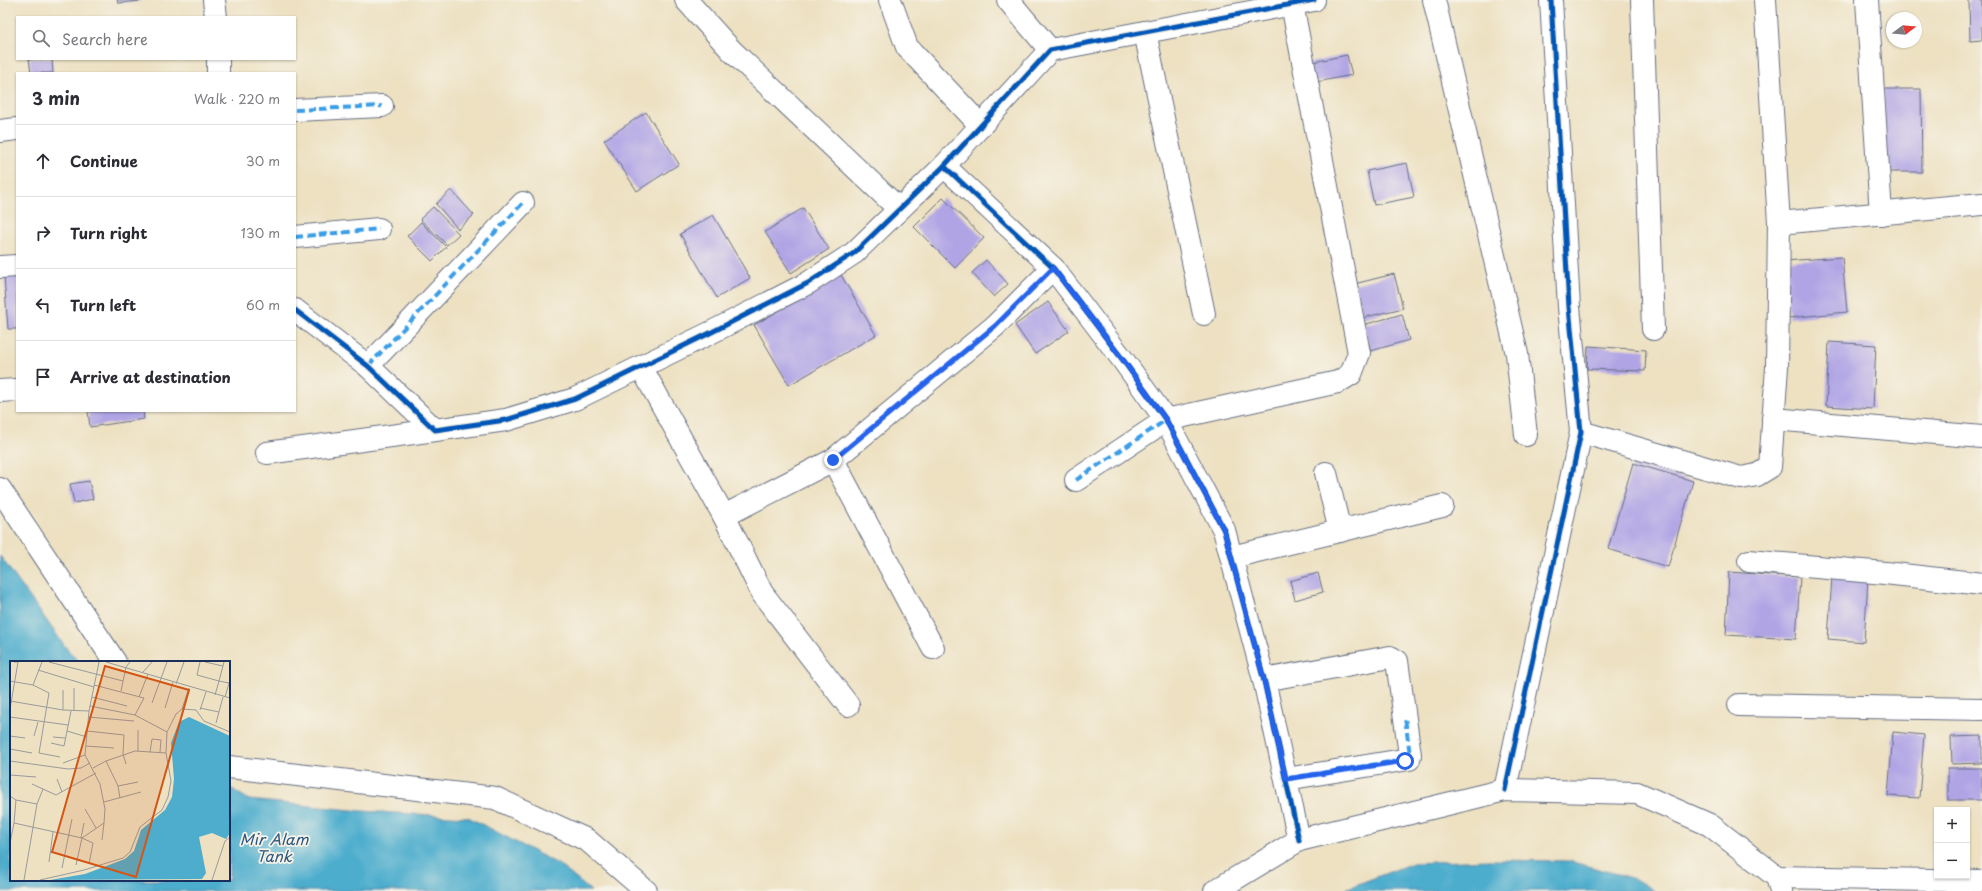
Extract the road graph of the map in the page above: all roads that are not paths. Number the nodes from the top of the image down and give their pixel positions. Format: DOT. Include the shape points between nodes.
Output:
graph roads {
  1 [pos="214,0"];
  2 [pos="686,0"];
  3 [pos="890,0"];
  4 [pos="1008,0"];
  5 [pos="1314,0"];
  6 [pos="1434,0"];
  7 [pos="1551,0"];
  8 [pos="1642,0"];
  9 [pos="1765,0"];
  10 [pos="1867,0"];
  11 [pos="1292,4"];
  12 [pos="1234,8"];
  13 [pos="216,16"];
  14 [pos="1145,32"];
  15 [pos="1050,50"];
  16 [pos="218,60"];
  17 [pos="218,72"];
  18 [pos="382,106"];
  19 [pos="296,110"];
  20 [pos="981,126"];
  21 [pos="16,129"];
  22 [pos="0,131"];
  23 [pos="944,166"];
  24 [pos="523,203"];
  25 [pos="1982,204"];
  26 [pos="899,209"];
  27 [pos="1881,214"];
  28 [pos="1779,223"];
  29 [pos="379,229"];
  30 [pos="296,237"];
  31 [pos="16,266"];
  32 [pos="0,267"];
  33 [pos="1053,268"];
  34 [pos="296,311"];
  35 [pos="1204,314"];
  36 [pos="1653,329"];
  37 [pos="368,366"];
  38 [pos="641,367"];
  39 [pos="16,390"];
  40 [pos="0,391"];
  41 [pos="1773,418"];
  42 [pos="1166,420"];
  43 [pos="435,430"];
  44 [pos="1581,432"];
  45 [pos="1526,435"];
  46 [pos="1982,437"];
  47 [pos="267,453"];
  48 [pos="833,460"];
  49 [pos="1326,473"];
  50 [pos="1076,480"];
  51 [pos="0,489"];
  52 [pos="1442,506"];
  53 [pos="724,516"];
  54 [pos="1340,531"];
  55 [pos="1232,557"];
  56 [pos="1749,561"];
  57 [pos="1982,584"];
  58 [pos="933,648"];
  59 [pos="114,661"];
  60 [pos="1264,680"];
  61 [pos="848,705"];
  62 [pos="1739,705"];
  63 [pos="1982,709"];
  64 [pos="230,767"];
  65 [pos="1286,779"];
  66 [pos="1505,790"];
  67 [pos="1299,840"];
  68 [pos="1982,881"];
  69 [pos="1779,884"];
  70 [pos="646,891"];
  71 [pos="1215,891"];
  1 -- 13 [label="street"];
  2 -- 26 [label="street" via="732,51"];
  3 -- 20 [label="street" via="907,47"];
  4 -- 15 [label="street"];
  5 -- 11 [label="street"];
  6 -- 45 [label="street" via="1518,354"];
  7 -- 44 [label="street" via="1569,307"];
  8 -- 36 [label="street"];
  9 -- 28 [label="street"];
  10 -- 27 [label="street"];
  11 -- 12 [label="street"];
  11 -- 42 [label="street" via="1360,353 1351,374 1338,382"];
  12 -- 14 [label="street"];
  14 -- 15 [label="street"];
  14 -- 35 [label="street"];
  15 -- 20 [label="street"];
  16 -- 17 [label="street"];
  18 -- 19 [label="street"];
  20 -- 23 [label="street"];
  21 -- 22 [label="street"];
  23 -- 26 [label="street"];
  23 -- 33 [label="street"];
  24 -- 37 [label="street"];
  25 -- 27 [label="street"];
  26 -- 38 [label="street" via="854,253 808,283"];
  27 -- 28 [label="street"];
  28 -- 41 [label="street" via="1777,367"];
  29 -- 30 [label="street"];
  31 -- 32 [label="street"];
  33 -- 42 [label="street"];
  33 -- 48 [label="street" via="995,326"];
  34 -- 37 [label="street"];
  37 -- 43 [label="street"];
  38 -- 43 [label="street" via="575,399 506,420"];
  38 -- 53 [label="street"];
  39 -- 40 [label="street"];
  41 -- 44 [label="street" via="1770,467 1757,475 1741,478"];
  41 -- 46 [label="street"];
  42 -- 50 [label="street"];
  42 -- 55 [label="street" via="1224,530"];
  43 -- 47 [label="street"];
  44 -- 66 [label="street"];
  48 -- 53 [label="street"];
  48 -- 58 [label="street"];
  49 -- 54 [label="street"];
  51 -- 59 [label="street"];
  52 -- 54 [label="street"];
  53 -- 61 [label="street" via="762,593"];
  54 -- 55 [label="street"];
  55 -- 60 [label="street"];
  56 -- 57 [label="street"];
  60 -- 65 [label="street"];
  60 -- 65 [label="street" via="1390,657 1398,661 1410,754 1408,759"];
  62 -- 63 [label="street"];
  64 -- 70 [label="street" via="494,798 587,840"];
  65 -- 67 [label="street"];
  66 -- 67 [label="street"];
  66 -- 69 [label="street" via="1637,793 1710,824"];
  67 -- 71 [label="street"];
  68 -- 69 [label="street"];
}
